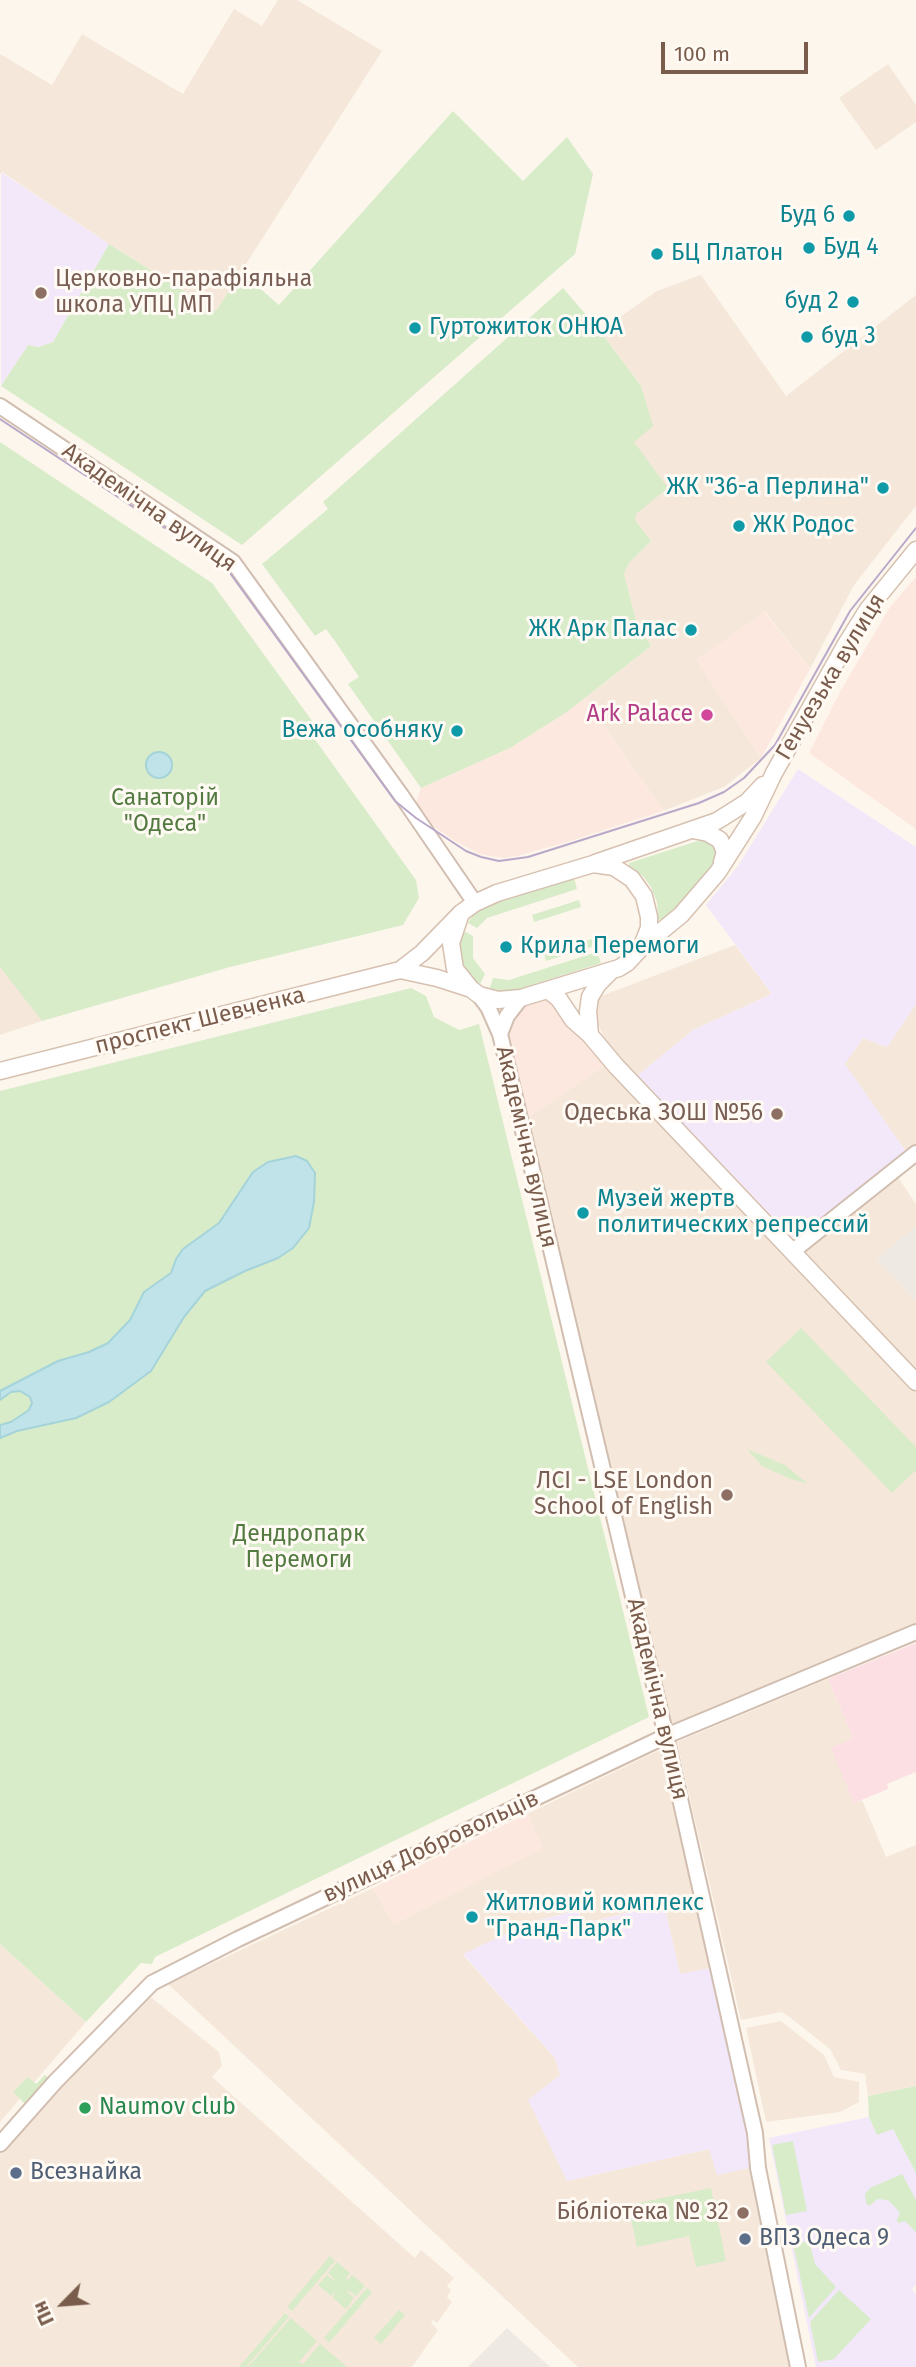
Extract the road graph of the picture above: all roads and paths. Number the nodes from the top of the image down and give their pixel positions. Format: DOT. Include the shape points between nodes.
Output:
graph roads {
  1 [pos="0,406"];
  2 [pos="916,550"];
  3 [pos="774,773"];
  4 [pos="693,830"];
  5 [pos="593,864"];
  6 [pos="718,872"];
  7 [pos="475,903"];
  8 [pos="461,913"];
  9 [pos="641,948"];
  10 [pos="400,970"];
  11 [pos="610,972"];
  12 [pos="548,990"];
  13 [pos="475,992"];
  14 [pos="522,998"];
  15 [pos="500,1034"];
  16 [pos="590,1035"];
  17 [pos="0,1071"];
  18 [pos="916,1153"];
  19 [pos="793,1251"];
  20 [pos="916,1382"];
  21 [pos="916,1632"];
  22 [pos="666,1736"];
  23 [pos="0,2144"];
  24 [pos="798,2367"];
  1 -- 7 [label="street, Академічна вулиця" via="233,562"];
  2 -- 3 [label="main road, Генуезька вулиця" via="868,609"];
  3 -- 4 [label="main road, Генуезька вулиця" via="731,814"];
  3 -- 6 [label="main road, Генуезька вулиця"];
  4 -- 5 [label="main road, Генуезька вулиця"];
  4 -- 6 [label="main road" via="713,835 723,844"];
  5 -- 7 [label="main road"];
  5 -- 9 [label="main road" via="614,867 639,887 649,917"];
  6 -- 9 [label="main road, Генуезька вулиця" via="681,915"];
  7 -- 8 [label="main road"];
  8 -- 10 [label="main road, проспект Шевченка"];
  8 -- 13 [label="main road" via="451,952 459,976"];
  9 -- 11 [label="main road"];
  10 -- 13 [label="main road, проспект Шевченка"];
  10 -- 17 [label="main road, проспект Шевченка"];
  11 -- 12 [label="main road"];
  11 -- 16 [label="main road" via="588,1003"];
  12 -- 14 [label="main road"];
  12 -- 16 [label="main road"];
  13 -- 14 [label="main road" via="498,1000"];
  13 -- 15 [label="street, Академічна вулиця"];
  14 -- 15 [label="street, Академічна вулиця"];
  15 -- 22 [label="street, Академічна вулиця"];
  16 -- 19 [label="main road"];
  18 -- 19 [label="street"];
  19 -- 20 [label="main road"];
  21 -- 22 [label="street, вулиця Добровольців"];
  22 -- 23 [label="street, вулиця Добровольців" via="152,1983"];
  22 -- 24 [label="street, Академічна вулиця" via="755,2133"];
}
